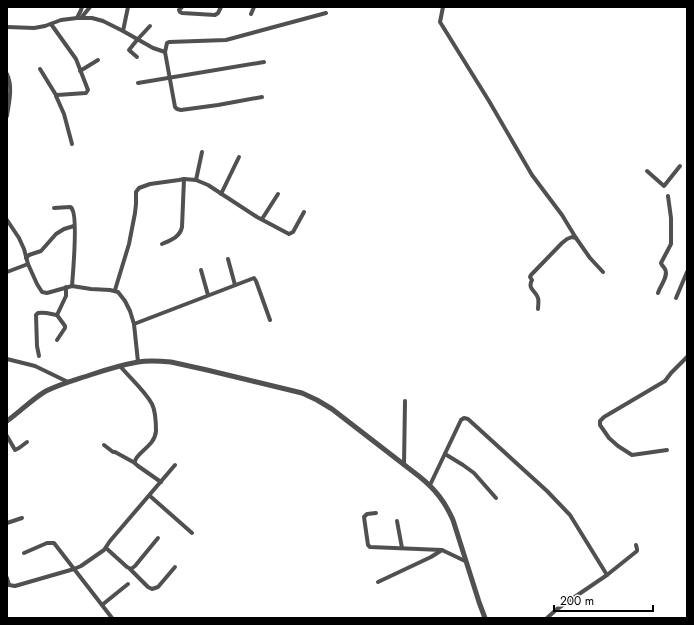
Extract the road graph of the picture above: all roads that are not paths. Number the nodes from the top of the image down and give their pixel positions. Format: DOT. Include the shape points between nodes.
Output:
graph roads {
  1 [pos="82,7"];
  2 [pos="90,7"];
  3 [pos="128,7"];
  4 [pos="182,7"];
  5 [pos="221,7"];
  6 [pos="254,7"];
  7 [pos="443,7"];
  8 [pos="326,13"];
  9 [pos="251,14"];
  10 [pos="79,18"];
  11 [pos="51,24"];
  12 [pos="150,26"];
  13 [pos="7,27"];
  14 [pos="123,31"];
  15 [pos="137,40"];
  16 [pos="165,52"];
  17 [pos="136,57"];
  18 [pos="98,60"];
  19 [pos="264,62"];
  20 [pos="40,69"];
  21 [pos="80,71"];
  22 [pos="7,74"];
  23 [pos="170,77"];
  24 [pos="138,83"];
  25 [pos="56,95"];
  26 [pos="262,97"];
  27 [pos="7,116"];
  28 [pos="72,144"];
  29 [pos="202,152"];
  30 [pos="239,157"];
  31 [pos="680,166"];
  32 [pos="647,171"];
  33 [pos="184,179"];
  34 [pos="196,180"];
  35 [pos="221,194"];
  36 [pos="278,194"];
  37 [pos="668,196"];
  38 [pos="54,208"];
  39 [pos="304,212"];
  40 [pos="262,219"];
  41 [pos="7,220"];
  42 [pos="74,226"];
  43 [pos="576,238"];
  44 [pos="162,244"];
  45 [pos="26,258"];
  46 [pos="228,259"];
  47 [pos="28,264"];
  48 [pos="201,270"];
  49 [pos="7,272"];
  50 [pos="603,272"];
  51 [pos="687,272"];
  52 [pos="235,285"];
  53 [pos="72,286"];
  54 [pos="66,288"];
  55 [pos="115,290"];
  56 [pos="658,293"];
  57 [pos="208,295"];
  58 [pos="676,298"];
  59 [pos="538,309"];
  60 [pos="57,315"];
  61 [pos="270,320"];
  62 [pos="134,324"];
  63 [pos="57,340"];
  64 [pos="39,356"];
  65 [pos="687,357"];
  66 [pos="7,359"];
  67 [pos="138,362"];
  68 [pos="120,366"];
  69 [pos="68,382"];
  70 [pos="405,401"];
  71 [pos="7,421"];
  72 [pos="7,436"];
  73 [pos="27,442"];
  74 [pos="104,445"];
  75 [pos="667,450"];
  76 [pos="445,454"];
  77 [pos="135,463"];
  78 [pos="404,465"];
  79 [pos="175,466"];
  80 [pos="161,482"];
  81 [pos="430,485"];
  82 [pos="150,496"];
  83 [pos="496,498"];
  84 [pos="376,513"];
  85 [pos="22,518"];
  86 [pos="397,521"];
  87 [pos="7,522"];
  88 [pos="192,532"];
  89 [pos="158,538"];
  90 [pos="636,545"];
  91 [pos="106,548"];
  92 [pos="402,548"];
  93 [pos="442,550"];
  94 [pos="24,553"];
  95 [pos="465,561"];
  96 [pos="175,567"];
  97 [pos="130,569"];
  98 [pos="74,570"];
  99 [pos="607,575"];
  100 [pos="7,578"];
  101 [pos="378,582"];
  102 [pos="128,584"];
  103 [pos="102,605"];
  104 [pos="112,618"];
  105 [pos="485,618"];
  106 [pos="547,618"];
  1 -- 10 [label="street"];
  2 -- 10 [label="street"];
  3 -- 14 [label="street"];
  4 -- 5 [label="street" via="179,10 182,13 215,15"];
  6 -- 9 [label="street"];
  7 -- 43 [label="street" via="440,22 532,175"];
  8 -- 16 [label="street" via="226,40 169,42"];
  10 -- 11 [label="street"];
  10 -- 14 [label="street" via="103,21"];
  11 -- 13 [label="street" via="34,28"];
  11 -- 21 [label="street" via="76,59"];
  12 -- 15 [label="street"];
  14 -- 15 [label="street"];
  15 -- 16 [label="street"];
  15 -- 17 [label="street" via="129,50"];
  16 -- 23 [label="street"];
  18 -- 21 [label="street"];
  19 -- 23 [label="street"];
  20 -- 25 [label="street"];
  21 -- 25 [label="street" via="87,92"];
  22 -- 27 [label="street" via="11,92"];
  23 -- 24 [label="street"];
  23 -- 26 [label="street" via="175,107 179,110"];
  25 -- 28 [label="street"];
  29 -- 34 [label="street"];
  30 -- 35 [label="street"];
  31 -- 32 [label="street" via="664,186"];
  33 -- 34 [label="street"];
  33 -- 44 [label="street" via="181,231 178,236"];
  33 -- 55 [label="street" via="146,185 136,190 129,244"];
  34 -- 35 [label="street"];
  35 -- 40 [label="street"];
  36 -- 40 [label="street"];
  37 -- 56 [label="street" via="671,244 661,263 666,274"];
  38 -- 42 [label="street" via="71,207"];
  39 -- 40 [label="street" via="290,234"];
  41 -- 45 [label="street" via="19,238"];
  42 -- 45 [label="street" via="56,234 41,251"];
  42 -- 53 [label="street" via="75,264"];
  43 -- 50 [label="street" via="594,264"];
  43 -- 59 [label="street" via="572,237 562,242 531,275 530,287 538,298"];
  45 -- 47 [label="street"];
  46 -- 52 [label="street"];
  47 -- 49 [label="street"];
  47 -- 54 [label="street" via="42,292"];
  48 -- 57 [label="street"];
  51 -- 58 [label="street"];
  52 -- 57 [label="street"];
  52 -- 61 [label="street" via="253,278 256,280"];
  53 -- 54 [label="street"];
  53 -- 55 [label="street"];
  54 -- 60 [label="street" via="66,296"];
  55 -- 62 [label="street" via="125,301"];
  57 -- 62 [label="street"];
  60 -- 63 [label="street" via="65,326"];
  60 -- 64 [label="street" via="40,312 37,314 36,338"];
  62 -- 67 [label="street"];
  65 -- 75 [label="street" via="665,381 600,421 609,438 632,455"];
  66 -- 69 [label="street" via="35,366"];
  67 -- 68 [label="street"];
  67 -- 78 [label="street" via="179,364 306,394 325,405"];
  68 -- 69 [label="street"];
  68 -- 77 [label="street" via="147,396 153,406 155,417 154,439"];
  69 -- 71 [label="street" via="46,392"];
  70 -- 78 [label="street"];
  72 -- 73 [label="street" via="15,450"];
  74 -- 77 [label="street"];
  76 -- 81 [label="street"];
  76 -- 83 [label="street" via="474,473"];
  76 -- 99 [label="street" via="461,420 468,419 570,515"];
  77 -- 80 [label="street"];
  78 -- 81 [label="street"];
  79 -- 80 [label="street"];
  80 -- 82 [label="street"];
  81 -- 95 [label="street" via="453,520"];
  82 -- 88 [label="street"];
  82 -- 91 [label="street"];
  84 -- 92 [label="street" via="365,516 368,545 372,548"];
  85 -- 87 [label="street"];
  86 -- 92 [label="street"];
  89 -- 97 [label="street"];
  90 -- 99 [label="street" via="637,551"];
  91 -- 97 [label="street"];
  91 -- 98 [label="street"];
  92 -- 93 [label="street"];
  93 -- 95 [label="street"];
  93 -- 101 [label="street"];
  94 -- 98 [label="street" via="49,542 54,543"];
  95 -- 105 [label="street"];
  96 -- 97 [label="street" via="158,587 152,589"];
  98 -- 100 [label="street" via="14,586 9,585"];
  98 -- 103 [label="street"];
  99 -- 106 [label="street"];
  102 -- 103 [label="street"];
  103 -- 104 [label="street"];
}
